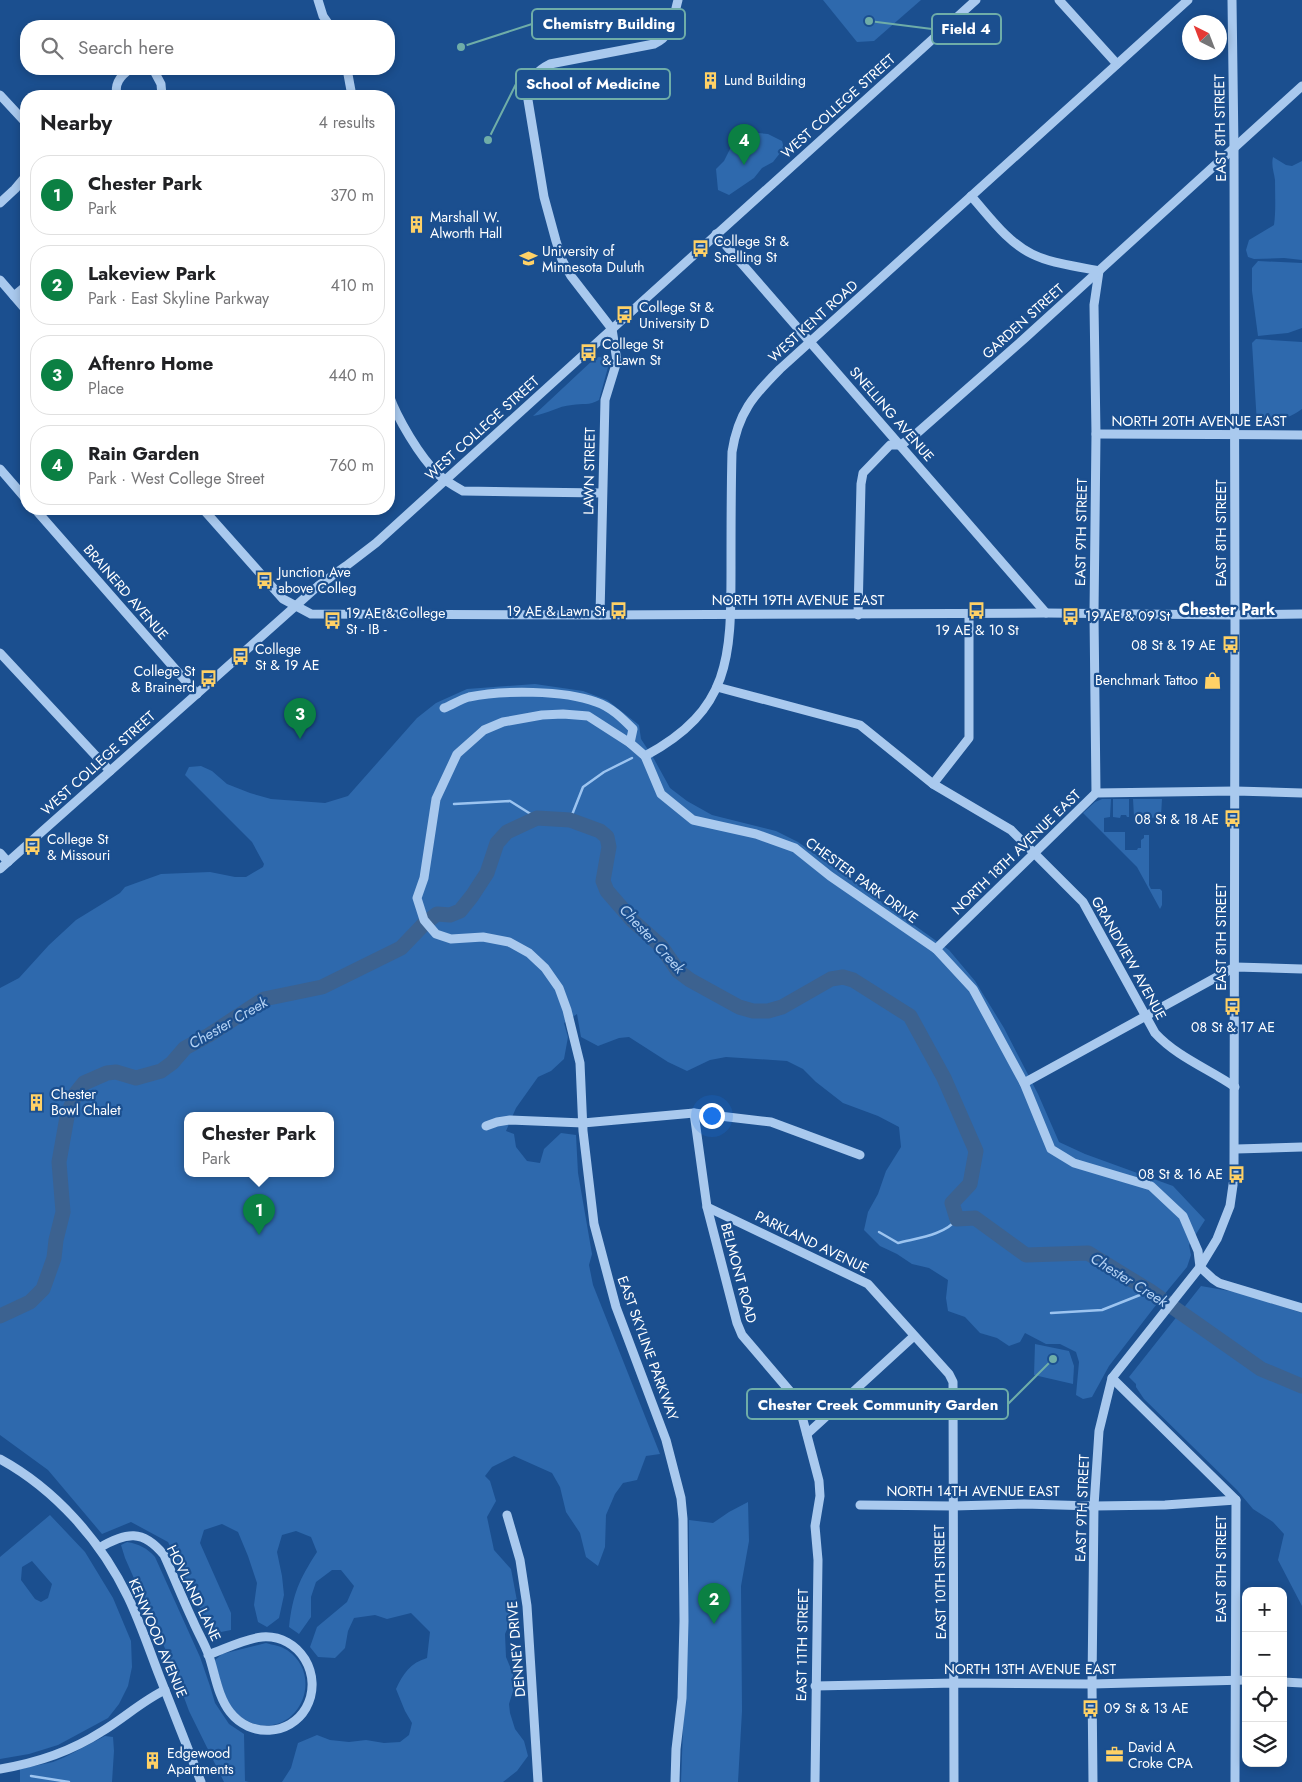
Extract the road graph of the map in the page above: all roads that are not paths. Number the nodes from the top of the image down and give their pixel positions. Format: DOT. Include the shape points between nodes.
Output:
graph roads {
  1 [pos="318,0"];
  2 [pos="678,0"];
  3 [pos="976,0"];
  4 [pos="1059,0"];
  5 [pos="1188,0"];
  6 [pos="1232,0"];
  7 [pos="326,20"];
  8 [pos="1116,64"];
  9 [pos="122,75"];
  10 [pos="156,75"];
  11 [pos="348,75"];
  12 [pos="1302,86"];
  13 [pos="116,90"];
  14 [pos="162,90"];
  15 [pos="351,90"];
  16 [pos="0,95"];
  17 [pos="20,117"];
  18 [pos="1234,149"];
  19 [pos="20,183"];
  20 [pos="971,196"];
  21 [pos="0,203"];
  22 [pos="716,234"];
  23 [pos="1099,271"];
  24 [pos="0,280"];
  25 [pos="20,291"];
  26 [pos="14,296"];
  27 [pos="20,303"];
  28 [pos="612,329"];
  29 [pos="810,341"];
  30 [pos="395,410"];
  31 [pos="1096,434"];
  32 [pos="1234,435"];
  33 [pos="1302,435"];
  34 [pos="901,445"];
  35 [pos="0,470"];
  36 [pos="445,480"];
  37 [pos="20,492"];
  38 [pos="602,493"];
  39 [pos="40,515"];
  40 [pos="208,515"];
  41 [pos="295,606"];
  42 [pos="1046,613"];
  43 [pos="730,614"];
  44 [pos="858,614"];
  45 [pos="969,614"];
  46 [pos="1094,614"];
  47 [pos="1302,614"];
  48 [pos="600,615"];
  49 [pos="1235,615"];
  50 [pos="0,653"];
  51 [pos="717,687"];
  52 [pos="197,694"];
  53 [pos="444,708"];
  54 [pos="630,743"];
  55 [pos="645,756"];
  56 [pos="110,771"];
  57 [pos="933,784"];
  58 [pos="1235,791"];
  59 [pos="1096,793"];
  60 [pos="1302,793"];
  61 [pos="0,853"];
  62 [pos="1034,853"];
  63 [pos="8,862"];
  64 [pos="0,869"];
  65 [pos="417,902"];
  66 [pos="936,949"];
  67 [pos="1235,967"];
  68 [pos="1302,969"];
  69 [pos="1146,1016"];
  70 [pos="1024,1082"];
  71 [pos="1235,1087"];
  72 [pos="694,1113"];
  73 [pos="583,1123"];
  74 [pos="486,1126"];
  75 [pos="1302,1147"];
  76 [pos="1236,1149"];
  77 [pos="860,1156"];
  78 [pos="707,1207"];
  79 [pos="1200,1268"];
  80 [pos="1302,1308"];
  81 [pos="914,1336"];
  82 [pos="1112,1378"];
  83 [pos="953,1382"];
  84 [pos="807,1434"];
  85 [pos="0,1459"];
  86 [pos="1236,1500"];
  87 [pos="860,1505"];
  88 [pos="953,1506"];
  89 [pos="1094,1506"];
  90 [pos="818,1509"];
  91 [pos="507,1515"];
  92 [pos="99,1548"];
  93 [pos="208,1655"];
  94 [pos="1234,1679"];
  95 [pos="1242,1680"];
  96 [pos="1287,1682"];
  97 [pos="954,1683"];
  98 [pos="1302,1683"];
  99 [pos="1092,1684"];
  100 [pos="815,1686"];
  101 [pos="165,1690"];
  102 [pos="0,1769"];
  103 [pos="201,1782"];
  104 [pos="538,1782"];
  105 [pos="675,1782"];
  106 [pos="814,1782"];
  107 [pos="954,1782"];
  108 [pos="1093,1782"];
  109 [pos="1235,1782"];
  1 -- 7 [label="street"];
  2 -- 28 [label="street" via="669,34 661,41 550,64 533,76 529,84 527,94 544,196 562,260"];
  3 -- 22 [label="street, WEST COLLEGE STREET"];
  4 -- 8 [label="street"];
  5 -- 8 [label="street, WEST KENT ROAD"];
  6 -- 18 [label="street, EAST 8TH STREET"];
  8 -- 20 [label="street, WEST KENT ROAD"];
  9 -- 13 [label="street"];
  10 -- 14 [label="street"];
  11 -- 15 [label="street"];
  12 -- 18 [label="street, GARDEN STREET"];
  16 -- 17 [label="street"];
  18 -- 23 [label="street, GARDEN STREET"];
  18 -- 32 [label="street, EAST 8TH STREET"];
  19 -- 21 [label="street"];
  20 -- 23 [label="street" via="1005,234 1026,250 1046,260"];
  20 -- 29 [label="street, WEST KENT ROAD"];
  22 -- 28 [label="street, WEST COLLEGE STREET"];
  22 -- 29 [label="street, SNELLING AVENUE"];
  23 -- 31 [label="street, EAST 9TH STREET" via="1094,305"];
  23 -- 34 [label="street, GARDEN STREET"];
  24 -- 26 [label="street"];
  25 -- 26 [label="street"];
  26 -- 27 [label="street"];
  28 -- 36 [label="street, WEST COLLEGE STREET"];
  28 -- 38 [label="street, LAWN STREET" via="616,361 605,400"];
  29 -- 34 [label="street, SNELLING AVENUE"];
  29 -- 43 [label="street, WEST KENT ROAD" via="758,391 735,433"];
  30 -- 36 [label="street" via="418,449"];
  31 -- 32 [label="street, NORTH 20TH AVENUE EAST"];
  31 -- 46 [label="street, EAST 9TH STREET"];
  32 -- 33 [label="street, NORTH 20TH AVENUE EAST"];
  32 -- 49 [label="street, EAST 8TH STREET"];
  34 -- 42 [label="street, SNELLING AVENUE"];
  34 -- 44 [label="street, GARDEN STREET" via="890,445 863,473"];
  35 -- 37 [label="street"];
  36 -- 38 [label="street" via="463,491"];
  36 -- 41 [label="street, WEST COLLEGE STREET" via="376,543"];
  38 -- 48 [label="street, LAWN STREET"];
  39 -- 52 [label="street, BRAINERD AVENUE"];
  40 -- 41 [label="street, NORTH 19TH AVENUE EAST" via="283,599"];
  41 -- 48 [label="street, NORTH 19TH AVENUE EAST" via="311,614"];
  41 -- 52 [label="street, WEST COLLEGE STREET"];
  42 -- 45 [label="street, NORTH 19TH AVENUE EAST"];
  42 -- 46 [label="street, NORTH 19TH AVENUE EAST"];
  43 -- 44 [label="street, NORTH 19TH AVENUE EAST"];
  43 -- 48 [label="street, NORTH 19TH AVENUE EAST"];
  43 -- 51 [label="street, WEST KENT ROAD" via="727,654"];
  44 -- 45 [label="street, NORTH 19TH AVENUE EAST"];
  45 -- 57 [label="street" via="970,738"];
  46 -- 49 [label="street, NORTH 19TH AVENUE EAST"];
  46 -- 59 [label="street, EAST 9TH STREET"];
  47 -- 49 [label="street, NORTH 19TH AVENUE EAST"];
  49 -- 58 [label="street, EAST 8TH STREET"];
  50 -- 56 [label="street"];
  51 -- 55 [label="street, WEST KENT ROAD" via="686,728"];
  51 -- 57 [label="street, GRANDVIEW AVENUE" via="860,725"];
  52 -- 56 [label="street, WEST COLLEGE STREET"];
  53 -- 54 [label="street" via="468,697 504,693 568,695 596,702 618,714 633,729"];
  54 -- 55 [label="street, CHESTER PARK DRIVE"];
  54 -- 65 [label="street, CHESTER PARK DRIVE" via="588,716 562,714 503,722 484,730 457,754 436,799 424,878"];
  55 -- 66 [label="street, CHESTER PARK DRIVE" via="661,794 693,820 756,834 795,848"];
  56 -- 63 [label="street, WEST COLLEGE STREET"];
  57 -- 62 [label="street, GRANDVIEW AVENUE" via="1011,830"];
  58 -- 59 [label="street, NORTH 18TH AVENUE EAST"];
  58 -- 60 [label="street, NORTH 18TH AVENUE EAST"];
  58 -- 67 [label="street, EAST 8TH STREET"];
  59 -- 62 [label="street, NORTH 18TH AVENUE EAST"];
  61 -- 63 [label="street"];
  62 -- 66 [label="street, NORTH 18TH AVENUE EAST"];
  62 -- 69 [label="street, GRANDVIEW AVENUE" via="1083,902"];
  63 -- 64 [label="street, WEST COLLEGE STREET"];
  65 -- 73 [label="street, EAST SKYLINE PARKWAY" via="424,920 436,934 451,939 483,937 509,942 529,953 545,968 560,988 580,1063"];
  66 -- 70 [label="street, CHESTER PARK DRIVE" via="973,989"];
  67 -- 68 [label="street"];
  67 -- 69 [label="street"];
  67 -- 71 [label="street, EAST 8TH STREET"];
  69 -- 70 [label="street"];
  69 -- 71 [label="street, GRANDVIEW AVENUE" via="1165,1043"];
  70 -- 79 [label="street, CHESTER PARK DRIVE" via="1051,1149 1074,1163 1151,1186 1183,1216 1198,1251"];
  71 -- 76 [label="street, EAST 8TH STREET"];
  72 -- 73 [label="street"];
  72 -- 77 [label="street" via="771,1122"];
  72 -- 78 [label="street, BELMONT ROAD"];
  73 -- 74 [label="street" via="510,1120"];
  73 -- 105 [label="street, EAST SKYLINE PARKWAY" via="596,1232 618,1314 666,1440 681,1503 684,1563 682,1698"];
  75 -- 76 [label="street"];
  76 -- 79 [label="street, EAST 8TH STREET" via="1230,1206 1217,1239"];
  78 -- 81 [label="street, PARKLAND AVENUE" via="868,1284"];
  78 -- 84 [label="street, BELMONT ROAD" via="742,1335 794,1396"];
  79 -- 80 [label="street" via="1220,1283"];
  79 -- 82 [label="street, EAST 9TH STREET"];
  81 -- 83 [label="street, PARKLAND AVENUE"];
  81 -- 84 [label="street"];
  82 -- 86 [label="street, EAST 8TH STREET"];
  82 -- 89 [label="street, EAST 9TH STREET" via="1098,1431"];
  83 -- 88 [label="street, EAST 10TH STREET"];
  84 -- 90 [label="street, BELMONT ROAD" via="819,1481"];
  85 -- 92 [label="street, KENWOOD AVENUE" via="52,1497"];
  86 -- 89 [label="street, NORTH 14TH AVENUE EAST"];
  86 -- 94 [label="street, EAST 8TH STREET"];
  87 -- 88 [label="street, NORTH 14TH AVENUE EAST"];
  88 -- 89 [label="street, NORTH 14TH AVENUE EAST"];
  88 -- 97 [label="street, EAST 10TH STREET"];
  89 -- 99 [label="street, EAST 9TH STREET"];
  90 -- 100 [label="street, EAST 11TH STREET" via="815,1526 818,1560"];
  91 -- 104 [label="street, DENNEY DRIVE" via="520,1560 526,1606"];
  92 -- 93 [label="street, HOVLAND LANE" via="128,1535 156,1545 164,1555"];
  92 -- 101 [label="street, KENWOOD AVENUE" via="128,1596"];
  93 -- 93 [label="street, HOVLAND LANE" via="229,1711 246,1726 276,1730 299,1718 307,1706 312,1693 308,1663 286,1641 263,1637"];
  94 -- 95 [label="street, NORTH 13TH AVENUE EAST"];
  94 -- 99 [label="street, NORTH 13TH AVENUE EAST"];
  94 -- 109 [label="street, EAST 8TH STREET"];
  96 -- 98 [label="street"];
  97 -- 99 [label="street, NORTH 13TH AVENUE EAST"];
  97 -- 100 [label="street, NORTH 13TH AVENUE EAST"];
  97 -- 107 [label="street, EAST 10TH STREET"];
  99 -- 108 [label="street, EAST 9TH STREET"];
  100 -- 106 [label="street, EAST 11TH STREET"];
  101 -- 102 [label="street" via="72,1748 20,1766"];
  101 -- 103 [label="street, KENWOOD AVENUE"];
}
